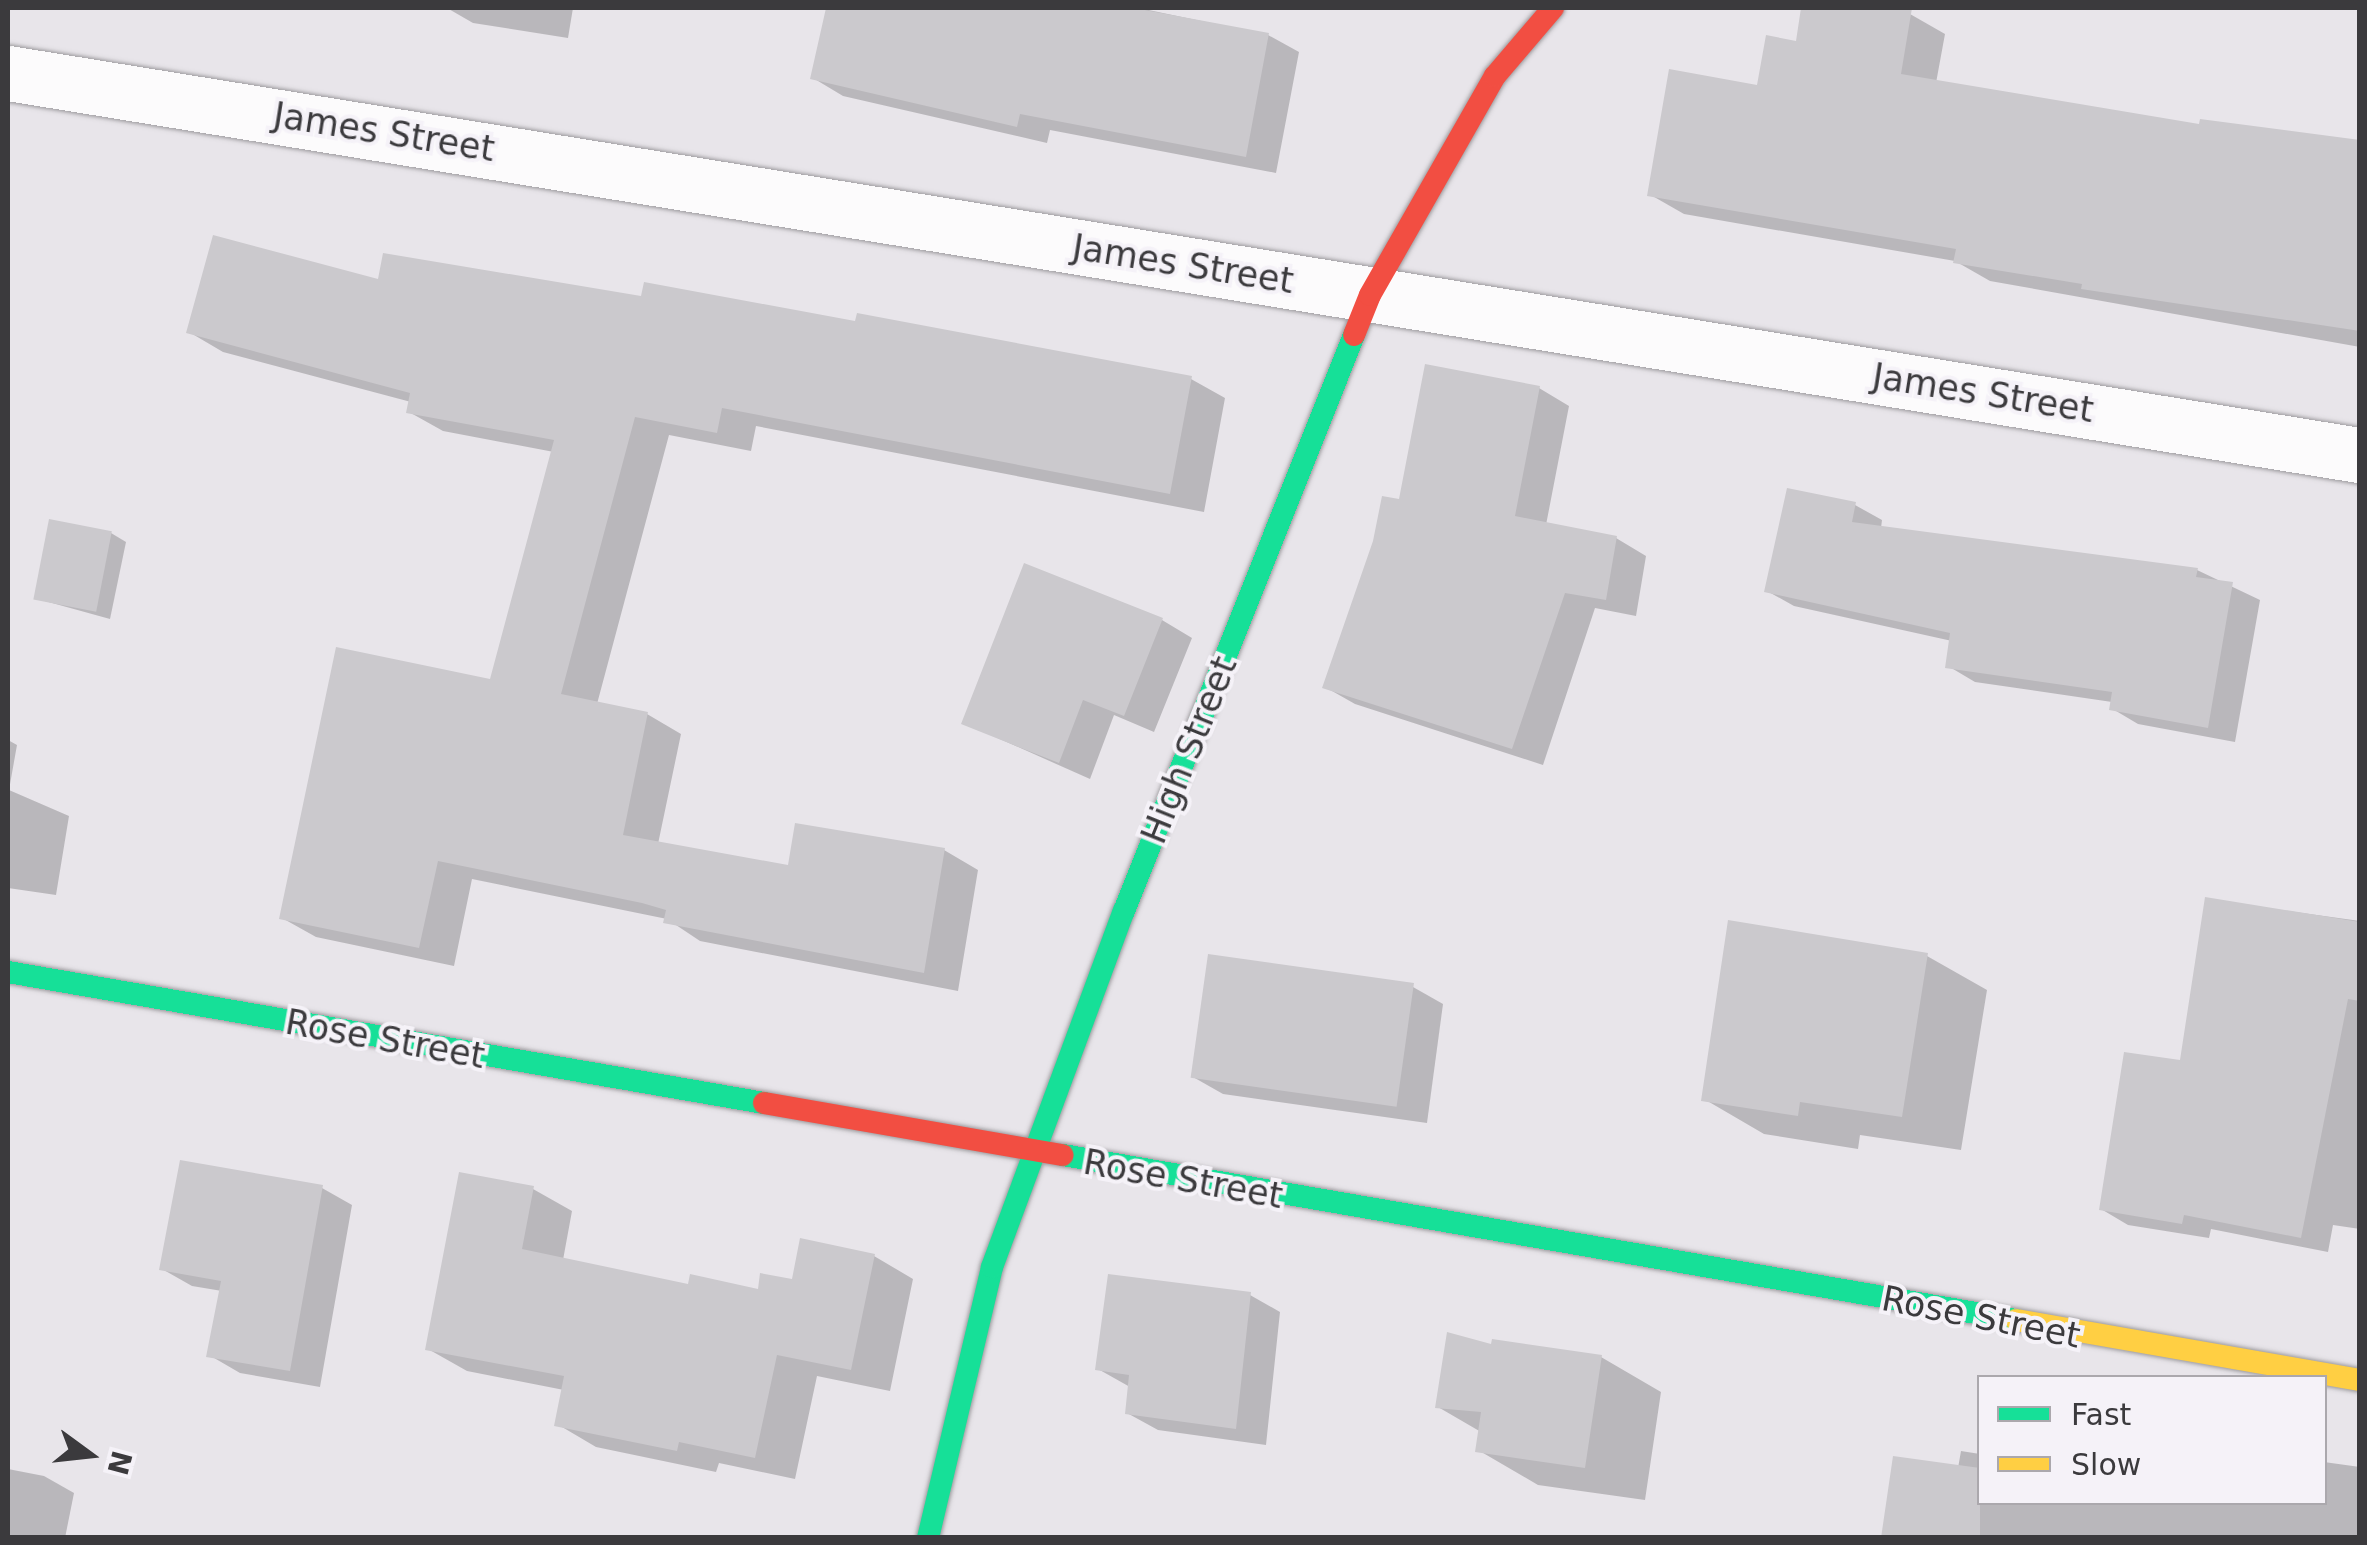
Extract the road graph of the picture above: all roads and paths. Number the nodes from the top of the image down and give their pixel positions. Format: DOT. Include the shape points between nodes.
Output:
graph roads {
  1 [pos="1553,8"];
  2 [pos="8,73"];
  3 [pos="1370,295"];
  4 [pos="2360,455"];
  5 [pos="8,972"];
  6 [pos="1032,1153"];
  7 [pos="2360,1380"];
  8 [pos="928,1538"];
  1 -- 3 [label="street, High Street" via="1495,76"];
  2 -- 3 [label="street, James Street"];
  3 -- 4 [label="street, James Street"];
  3 -- 6 [label="street, High Street"];
  5 -- 6 [label="street, Rose Street"];
  6 -- 7 [label="street, Rose Street"];
  6 -- 8 [label="street, High Street" via="992,1266"];
}
